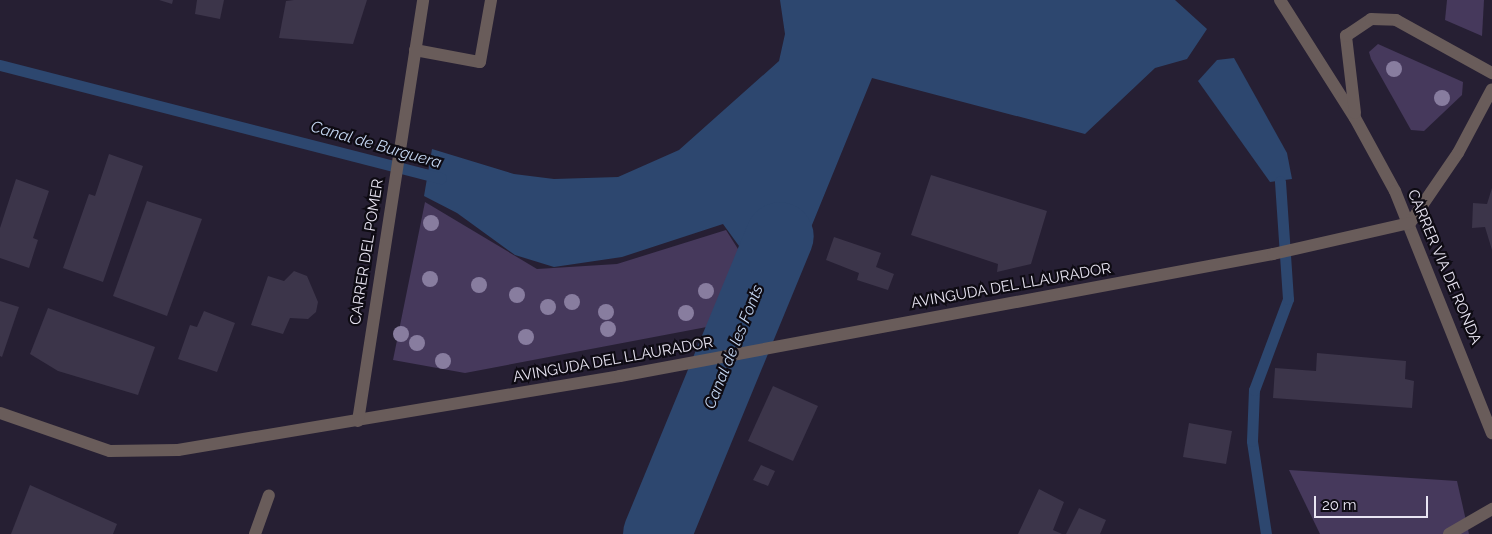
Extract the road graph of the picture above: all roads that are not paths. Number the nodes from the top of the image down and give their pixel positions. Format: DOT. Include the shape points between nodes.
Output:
graph roads {
  1 [pos="423,0"];
  2 [pos="491,0"];
  3 [pos="1280,0"];
  4 [pos="415,50"];
  5 [pos="1492,73"];
  6 [pos="1492,89"];
  7 [pos="1355,118"];
  8 [pos="1410,223"];
  9 [pos="0,413"];
  10 [pos="358,421"];
  11 [pos="1492,433"];
  12 [pos="269,496"];
  13 [pos="1492,509"];
  14 [pos="255,534"];
  15 [pos="1449,534"];
  1 -- 4 [label="street, CARRER DEL POMER"];
  2 -- 4 [label="street" via="480,62"];
  3 -- 7 [label="street, CARRER VIA DE RONDA"];
  4 -- 10 [label="street, CARRER DEL POMER"];
  5 -- 7 [label="street" via="1396,20 1370,19 1346,36"];
  6 -- 8 [label="street" via="1458,153"];
  7 -- 8 [label="street, CARRER VIA DE RONDA"];
  8 -- 10 [label="street, AVINGUDA DEL LLAURADOR" via="1273,254"];
  8 -- 11 [label="street, CARRER VIA DE RONDA"];
  9 -- 10 [label="street, AVINGUDA DEL LLAURADOR" via="87,445 134,454"];
  12 -- 14 [label="street"];
  13 -- 15 [label="street"];
}
